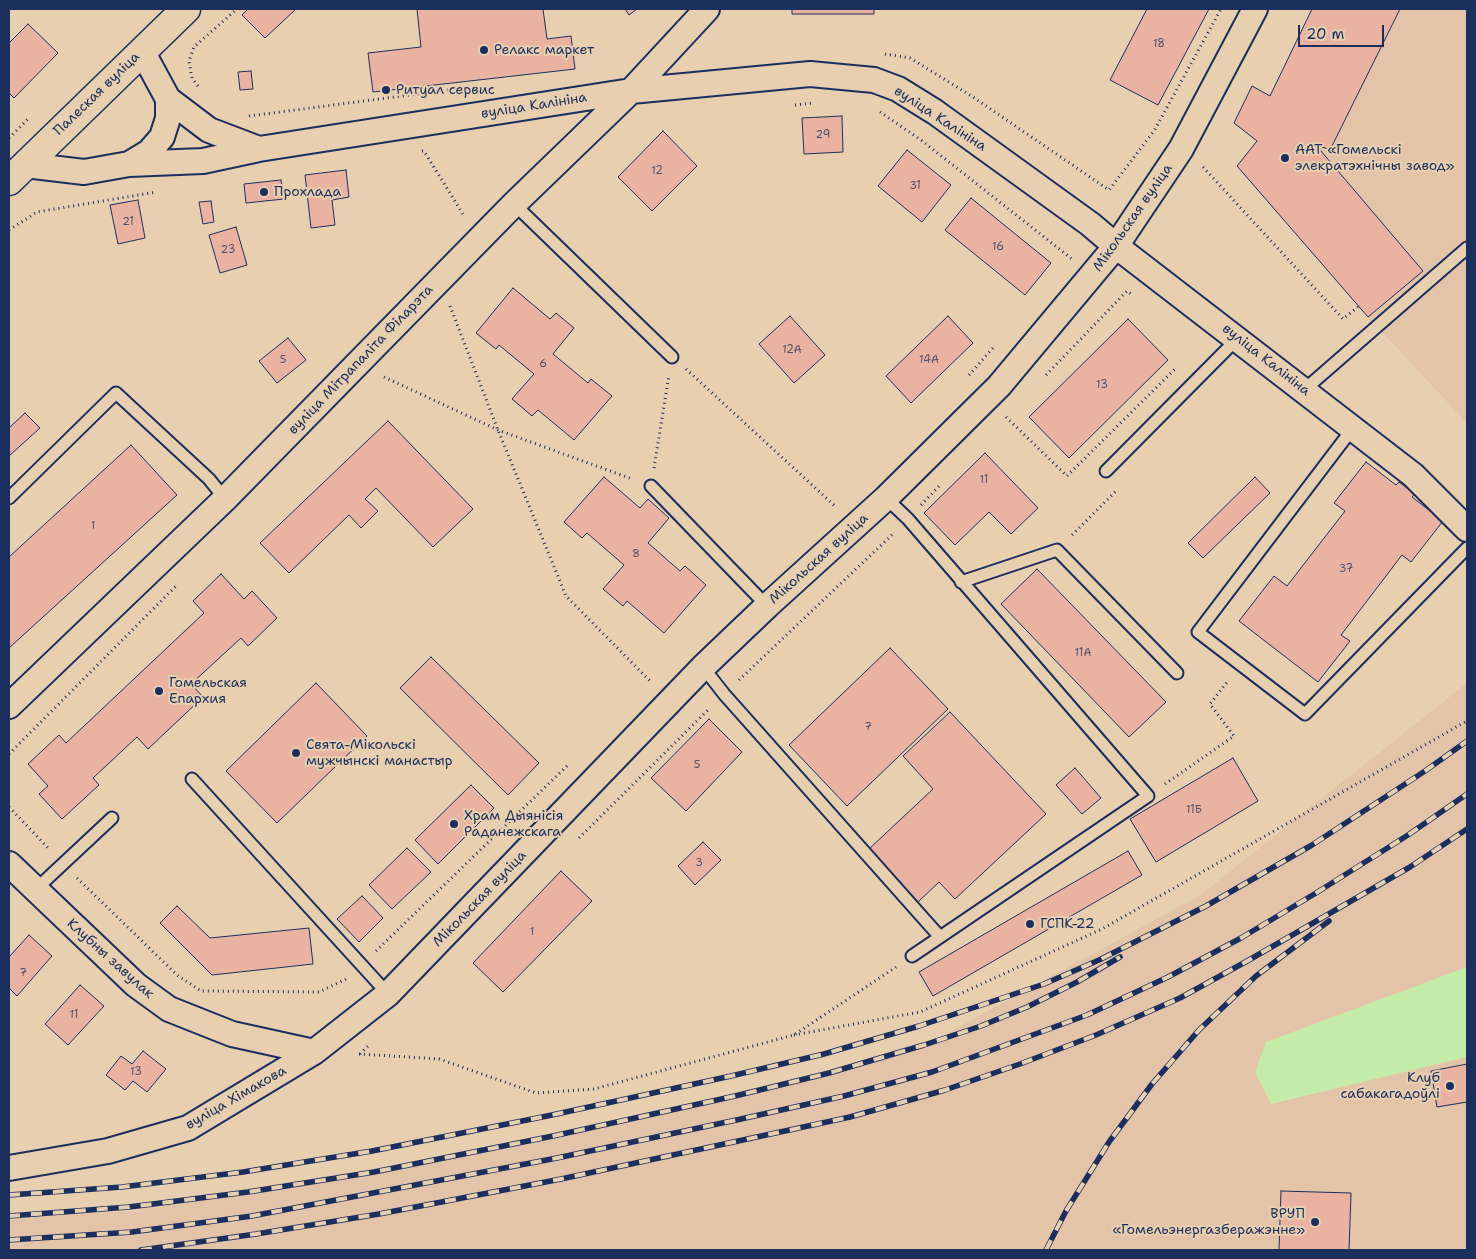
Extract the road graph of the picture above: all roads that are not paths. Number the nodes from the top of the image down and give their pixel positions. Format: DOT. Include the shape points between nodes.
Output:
graph roads {
  1 [pos="186,9"];
  2 [pos="707,9"];
  3 [pos="1255,9"];
  4 [pos="142,50"];
  5 [pos="631,91"];
  6 [pos="168,99"];
  7 [pos="259,149"];
  8 [pos="129,164"];
  9 [pos="17,173"];
  10 [pos="514,204"];
  11 [pos="1116,246"];
  12 [pos="1467,248"];
  13 [pos="1238,338"];
  14 [pos="672,357"];
  15 [pos="1304,390"];
  16 [pos="1354,428"];
  17 [pos="1106,471"];
  18 [pos="652,486"];
  19 [pos="9,498"];
  20 [pos="886,498"];
  21 [pos="225,499"];
  22 [pos="1467,529"];
  23 [pos="1467,548"];
  24 [pos="961,582"];
  25 [pos="767,606"];
  26 [pos="703,667"];
  27 [pos="1177,673"];
  28 [pos="9,706"];
  29 [pos="192,779"];
  30 [pos="112,818"];
  31 [pos="9,864"];
  32 [pos="35,890"];
  33 [pos="940,937"];
  34 [pos="912,956"];
  35 [pos="388,994"];
  36 [pos="314,1052"];
  37 [pos="9,1168"];
  1 -- 4 [label="main road, Палеская вуліца"];
  2 -- 5 [label="street, вуліца Мітрапаліта Філарэта"];
  3 -- 11 [label="street, Мікольская вуліца" via="1181,149"];
  4 -- 6 [label="street, вуліца Калініна"];
  4 -- 9 [label="main road, Палеская вуліца"];
  5 -- 7 [label="street, вуліца Калініна"];
  5 -- 10 [label="street, вуліца Мітрапаліта Філарэта"];
  5 -- 11 [label="street, вуліца Калініна" via="810,74 874,80 898,89 935,112"];
  6 -- 7 [label="street, вуліца Калініна" via="209,130"];
  6 -- 8 [label="street" via="168,118 162,137 149,152"];
  7 -- 8 [label="street, вуліца Калініна" via="203,161"];
  8 -- 9 [label="street, вуліца Калініна" via="84,172"];
  10 -- 14 [label="lane"];
  10 -- 21 [label="street, вуліца Мітрапаліта Філарэта"];
  11 -- 13 [label="street, вуліца Калініна"];
  11 -- 20 [label="street, Мікольская вуліца" via="998,386"];
  12 -- 15 [label="lane"];
  13 -- 15 [label="street, вуліца Калініна"];
  13 -- 17 [label="lane"];
  15 -- 16 [label="street, вуліца Калініна"];
  16 -- 22 [label="street, вуліца Калініна" via="1413,474"];
  16 -- 23 [label="lane" via="1198,632 1305,714"];
  18 -- 25 [label="lane"];
  19 -- 21 [label="lane" via="116,393"];
  20 -- 24 [label="lane"];
  20 -- 25 [label="street, Мікольская вуліца"];
  21 -- 28 [label="street, вуліца Мітрапаліта Філарэта"];
  24 -- 27 [label="lane" via="1057,550"];
  24 -- 33 [label="lane" via="1148,796"];
  25 -- 26 [label="street, Мікольская вуліца"];
  26 -- 33 [label="lane"];
  26 -- 35 [label="street, Мікольская вуліца"];
  29 -- 35 [label="lane"];
  30 -- 32 [label="lane"];
  31 -- 32 [label="street, Клубны завулак"];
  32 -- 36 [label="street, Клубны завулак" via="136,985 169,1009 232,1034"];
  33 -- 34 [label="lane"];
  35 -- 36 [label="street, Мікольская вуліца"];
  36 -- 37 [label="street, вуліца Хімакова" via="188,1128 108,1151"];
}
